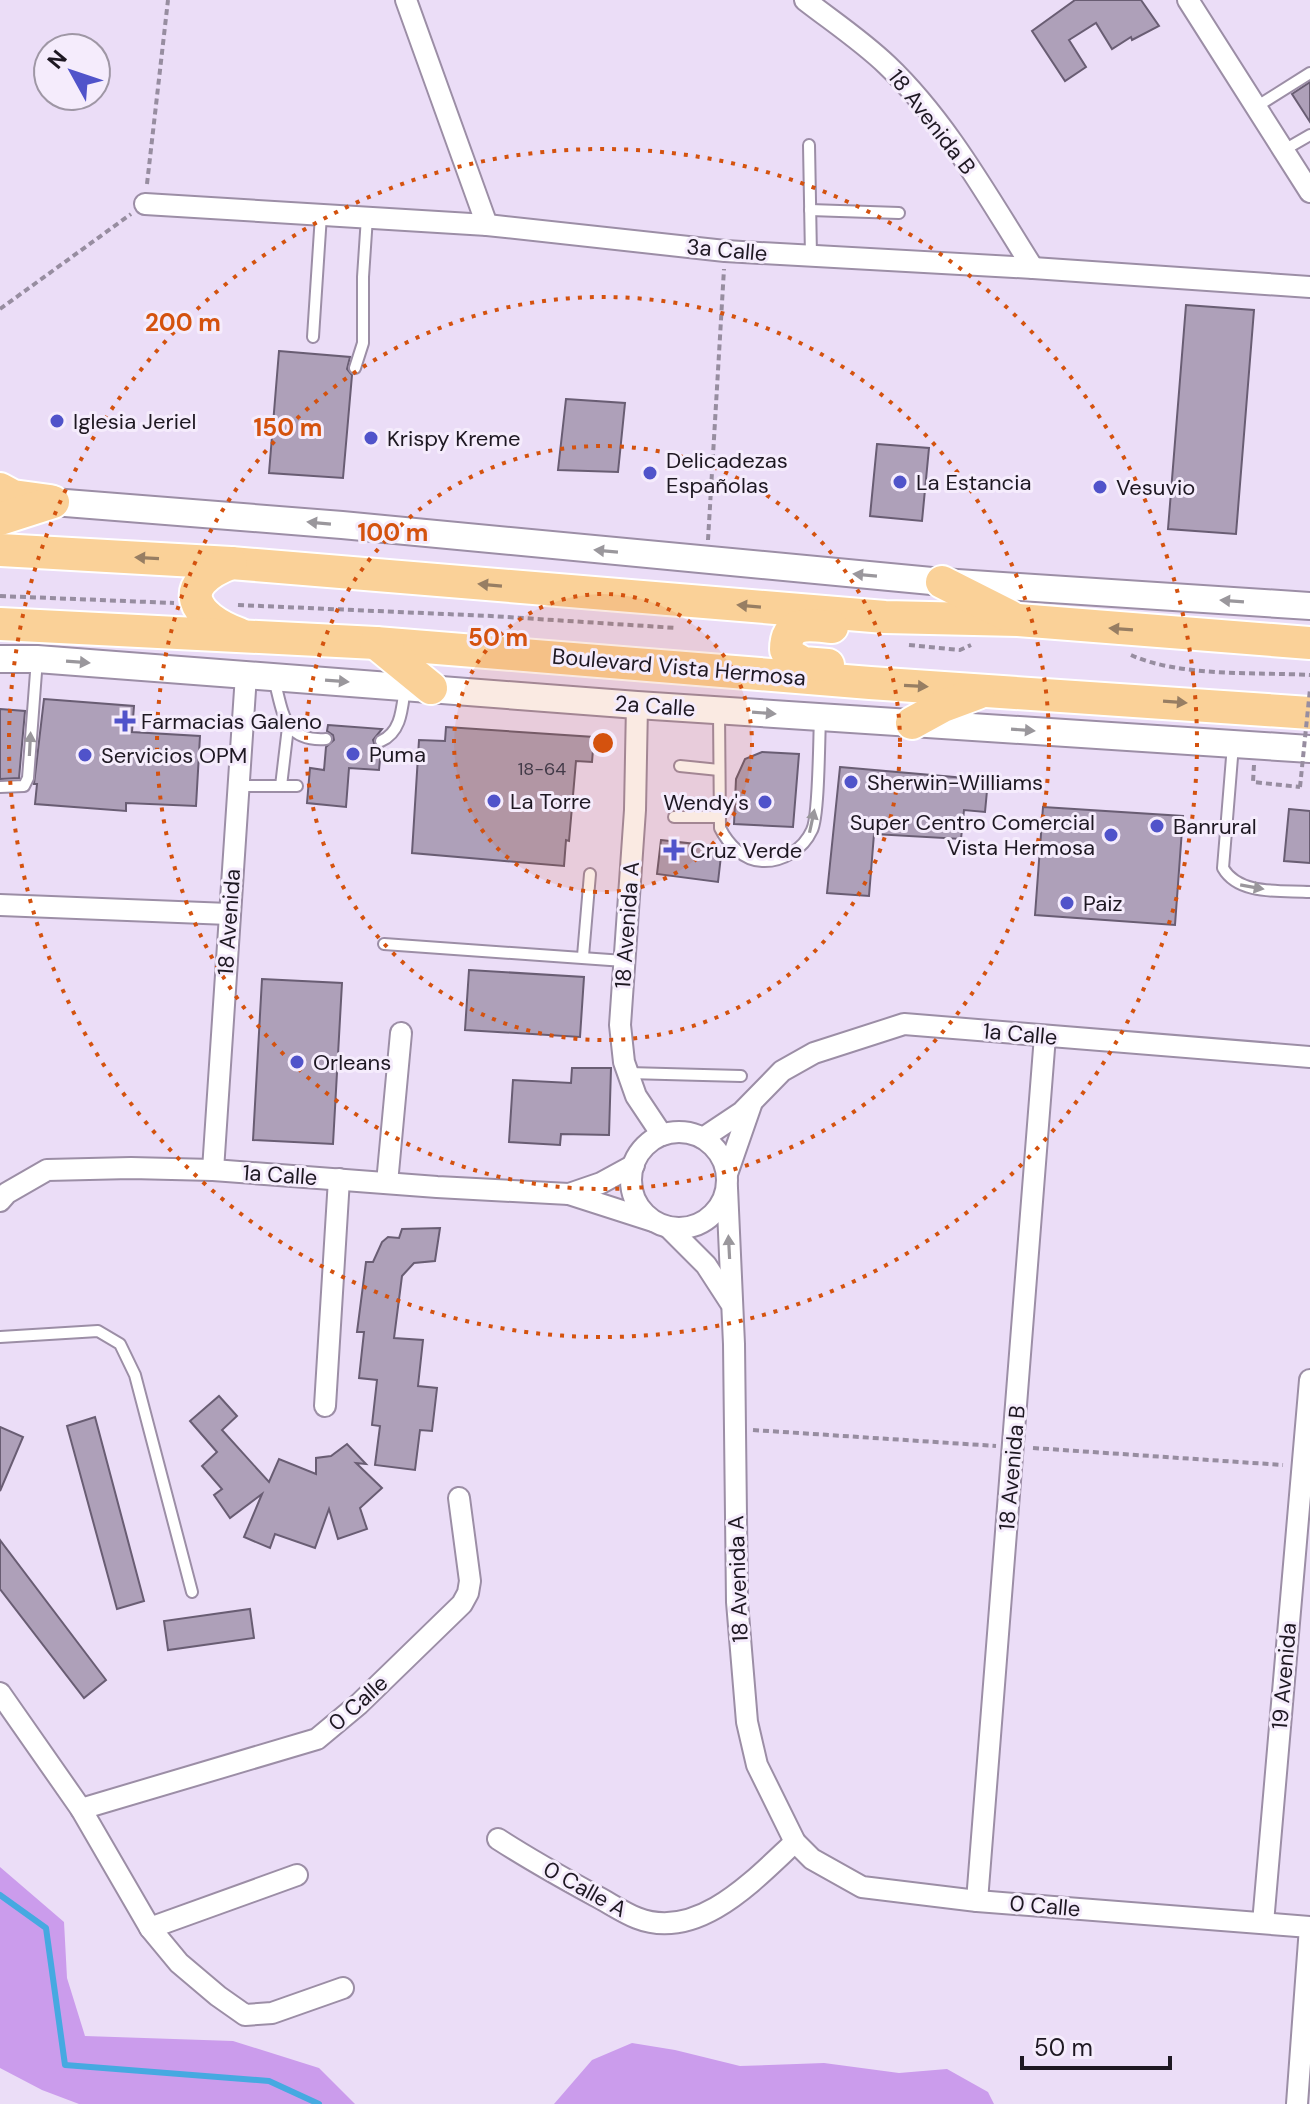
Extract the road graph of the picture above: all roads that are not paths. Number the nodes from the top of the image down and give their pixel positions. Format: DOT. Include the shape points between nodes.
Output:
graph roads {
  1 [pos="406,0"];
  2 [pos="805,0"];
  3 [pos="1188,0"];
  4 [pos="1310,73"];
  5 [pos="1256,107"];
  6 [pos="1310,135"];
  7 [pos="809,145"];
  8 [pos="1284,150"];
  9 [pos="1310,192"];
  10 [pos="145,204"];
  11 [pos="810,210"];
  12 [pos="899,213"];
  13 [pos="321,215"];
  14 [pos="367,217"];
  15 [pos="487,225"];
  16 [pos="811,256"];
  17 [pos="1033,268"];
  18 [pos="1310,287"];
  19 [pos="313,337"];
  20 [pos="355,368"];
  21 [pos="0,489"];
  22 [pos="53,502"];
  23 [pos="0,519"];
  24 [pos="0,550"];
  25 [pos="231,563"];
  26 [pos="942,582"];
  27 [pos="1310,606"];
  28 [pos="941,619"];
  29 [pos="1018,620"];
  30 [pos="0,624"];
  31 [pos="246,637"];
  32 [pos="376,643"];
  33 [pos="1310,643"];
  34 [pos="0,659"];
  35 [pos="37,659"];
  36 [pos="246,675"];
  37 [pos="274,677"];
  38 [pos="870,683"];
  39 [pos="418,687"];
  40 [pos="992,690"];
  41 [pos="1310,691"];
  42 [pos="637,705"];
  43 [pos="1251,707"];
  44 [pos="719,710"];
  45 [pos="1310,713"];
  46 [pos="820,717"];
  47 [pos="912,723"];
  48 [pos="288,727"];
  49 [pos="326,739"];
  50 [pos="381,741"];
  51 [pos="1233,744"];
  52 [pos="1310,749"];
  53 [pos="680,766"];
  54 [pos="719,770"];
  55 [pos="238,786"];
  56 [pos="281,786"];
  57 [pos="297,786"];
  58 [pos="0,787"];
  59 [pos="674,817"];
  60 [pos="720,817"];
  61 [pos="590,874"];
  62 [pos="1310,892"];
  63 [pos="0,905"];
  64 [pos="229,914"];
  65 [pos="384,944"];
  66 [pos="583,956"];
  67 [pos="624,961"];
  68 [pos="401,1033"];
  69 [pos="1045,1036"];
  70 [pos="1310,1057"];
  71 [pos="628,1073"];
  72 [pos="741,1076"];
  73 [pos="752,1101"];
  74 [pos="662,1135"];
  75 [pos="703,1138"];
  76 [pos="634,1165"];
  77 [pos="213,1170"];
  78 [pos="339,1179"];
  79 [pos="727,1181"];
  80 [pos="387,1183"];
  81 [pos="569,1194"];
  82 [pos="0,1201"];
  83 [pos="660,1224"];
  84 [pos="732,1305"];
  85 [pos="0,1337"];
  86 [pos="1310,1380"];
  87 [pos="325,1406"];
  88 [pos="459,1498"];
  89 [pos="192,1592"];
  90 [pos="0,1693"];
  91 [pos="81,1809"];
  92 [pos="498,1839"];
  93 [pos="795,1842"];
  94 [pos="297,1875"];
  95 [pos="977,1901"];
  96 [pos="1263,1923"];
  97 [pos="1310,1927"];
  98 [pos="150,1928"];
  99 [pos="343,1988"];
  100 [pos="1297,2104"];
  1 -- 15 [label="street"];
  2 -- 17 [label="street, 18 Avenida B" via="887,65 918,100 960,153"];
  3 -- 5 [label="street"];
  4 -- 5 [label="lane"];
  5 -- 8 [label="street"];
  6 -- 8 [label="lane"];
  7 -- 11 [label="lane"];
  8 -- 9 [label="street"];
  10 -- 13 [label="street, 3a Calle"];
  11 -- 12 [label="lane"];
  11 -- 16 [label="lane"];
  13 -- 14 [label="street, 3a Calle"];
  13 -- 19 [label="lane"];
  14 -- 15 [label="street, 3a Calle"];
  14 -- 20 [label="lane" via="363,343"];
  15 -- 16 [label="street, 3a Calle"];
  16 -- 17 [label="street, 3a Calle"];
  17 -- 18 [label="street, 3a Calle"];
  21 -- 22 [label="main road"];
  22 -- 23 [label="main road"];
  26 -- 22 [label="street, one-way"];
  25 -- 24 [label="main road, one-way"];
  28 -- 25 [label="main road, one-way"];
  25 -- 31 [label="main road" via="200,581 197,604 214,623"];
  27 -- 26 [label="street, one-way"];
  26 -- 29 [label="main road"];
  28 -- 29 [label="main road"];
  28 -- 38 [label="main road" via="910,631 807,625 788,635 786,650 796,660 845,666"];
  33 -- 29 [label="main road, one-way"];
  30 -- 31 [label="main road, Boulevard Vista Hermosa"];
  31 -- 32 [label="main road, Boulevard Vista Hermosa"];
  32 -- 38 [label="main road, Boulevard Vista Hermosa"];
  32 -- 39 [label="main road"];
  34 -- 35 [label="street, 2a Calle"];
  35 -- 36 [label="street, 2a Calle, one-way"];
  58 -- 35 [label="lane, one-way" via="24,786 28,778"];
  36 -- 37 [label="street, 2a Calle"];
  36 -- 55 [label="street, 18 Avenida"];
  37 -- 39 [label="street, 2a Calle, one-way"];
  37 -- 48 [label="lane"];
  38 -- 40 [label="main road, Boulevard Vista Hermosa, one-way"];
  39 -- 42 [label="street, 2a Calle"];
  39 -- 50 [label="lane" via="396,729"];
  40 -- 43 [label="main road, Boulevard Vista Hermosa, one-way"];
  40 -- 47 [label="main road"];
  41 -- 43 [label="main road"];
  42 -- 44 [label="street, 2a Calle"];
  42 -- 67 [label="street, 18 Avenida A"];
  43 -- 45 [label="main road, Boulevard Vista Hermosa"];
  44 -- 46 [label="street, 2a Calle, one-way"];
  44 -- 54 [label="lane"];
  46 -- 47 [label="street, 2a Calle"];
  60 -- 46 [label="lane, one-way" via="727,842 753,861 778,861 800,846 813,829"];
  47 -- 51 [label="street, 2a Calle, one-way"];
  48 -- 49 [label="lane" via="312,740"];
  48 -- 56 [label="lane"];
  51 -- 52 [label="street, 2a Calle"];
  51 -- 62 [label="lane, one-way" via="1223,868 1242,885"];
  53 -- 54 [label="lane"];
  54 -- 60 [label="lane"];
  55 -- 56 [label="lane"];
  55 -- 64 [label="street, 18 Avenida"];
  56 -- 57 [label="lane"];
  59 -- 60 [label="lane"];
  61 -- 66 [label="lane"];
  63 -- 64 [label="street"];
  64 -- 77 [label="street, 18 Avenida"];
  65 -- 66 [label="lane"];
  66 -- 67 [label="lane"];
  67 -- 71 [label="street, 18 Avenida A" via="620,1025"];
  68 -- 80 [label="street"];
  69 -- 70 [label="street, 1a Calle"];
  69 -- 73 [label="street, 1a Calle" via="904,1024 814,1053 782,1071"];
  69 -- 95 [label="street, 18 Avenida B"];
  71 -- 72 [label="lane"];
  71 -- 74 [label="street, 18 Avenida A" via="636,1096"];
  73 -- 75 [label="street, 1a Calle" via="730,1123"];
  73 -- 79 [label="street, 1a Calle"];
  74 -- 75 [label="street" via="676,1132"];
  74 -- 76 [label="street" via="640,1152"];
  75 -- 79 [label="street" via="723,1159"];
  76 -- 81 [label="street, 1a Calle"];
  76 -- 83 [label="street" via="634,1196 641,1210"];
  77 -- 78 [label="street, 1a Calle"];
  77 -- 82 [label="street, 1a Calle" via="47,1170"];
  78 -- 80 [label="street, 1a Calle"];
  78 -- 87 [label="street"];
  79 -- 83 [label="street" via="722,1203 712,1216 683,1228"];
  84 -- 79 [label="street, 18 Avenida A, one-way"];
  80 -- 81 [label="street, 1a Calle"];
  81 -- 83 [label="street, 1a Calle"];
  83 -- 84 [label="street" via="706,1265"];
  84 -- 93 [label="street, 18 Avenida A" via="737,1602 747,1722 757,1765"];
  85 -- 89 [label="lane" via="98,1331 120,1344 135,1375"];
  86 -- 96 [label="street, 19 Avenida"];
  88 -- 91 [label="street, 0 Calle" via="470,1581 462,1604 317,1739"];
  90 -- 91 [label="street"];
  91 -- 98 [label="street"];
  92 -- 93 [label="street, 0 Calle A" via="638,1919 665,1924 718,1906"];
  93 -- 95 [label="street, 0 Calle" via="812,1859 862,1887"];
  94 -- 98 [label="street"];
  95 -- 96 [label="street, 0 Calle"];
  96 -- 97 [label="street, 0 Calle"];
  97 -- 100 [label="street"];
  98 -- 99 [label="street" via="179,1963 245,2015 272,2013"];
}
